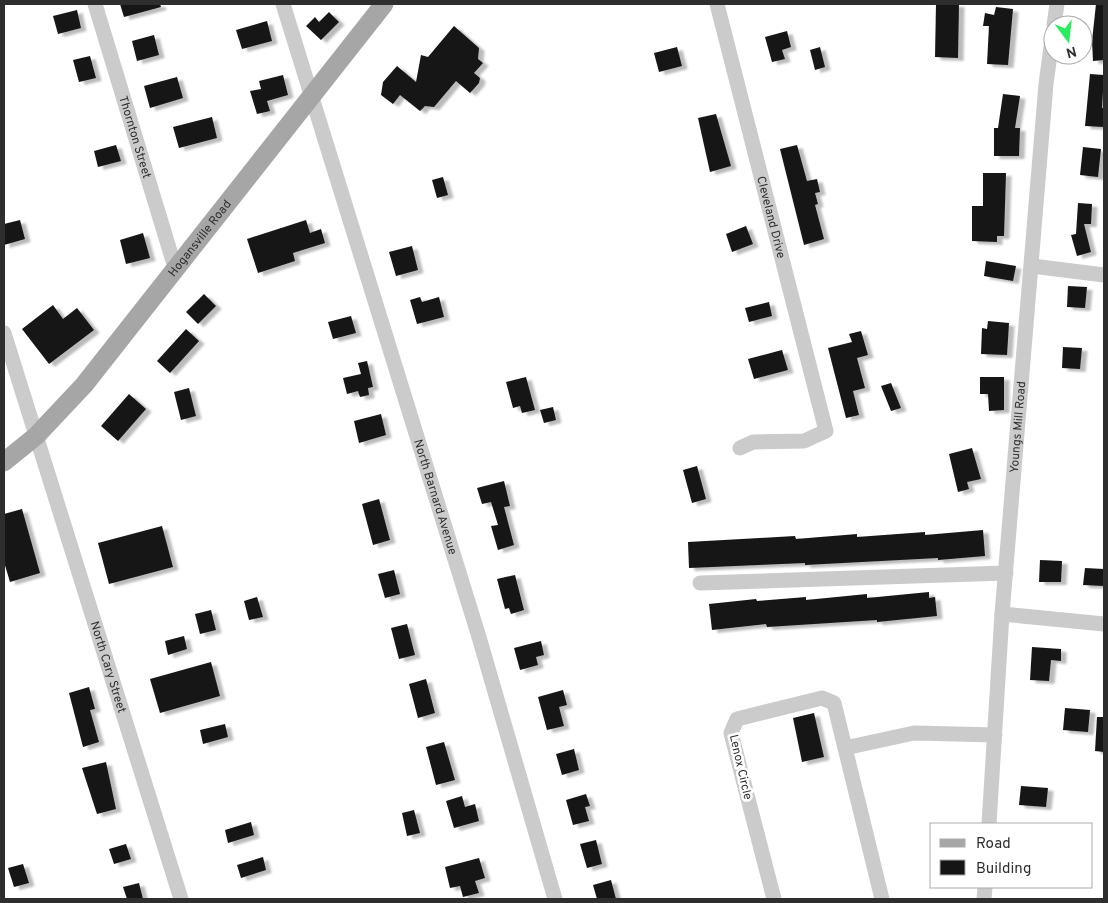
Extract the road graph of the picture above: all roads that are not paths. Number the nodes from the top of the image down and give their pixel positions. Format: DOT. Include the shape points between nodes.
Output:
graph roads {
  1 [pos="95,4"];
  2 [pos="284,4"];
  3 [pos="384,4"];
  4 [pos="717,4"];
  5 [pos="1049,65"];
  6 [pos="312,96"];
  7 [pos="1032,266"];
  8 [pos="176,271"];
  9 [pos="1104,274"];
  10 [pos="4,333"];
  11 [pos="36,436"];
  12 [pos="740,448"];
  13 [pos="4,462"];
  14 [pos="1006,573"];
  15 [pos="700,583"];
  16 [pos="1002,614"];
  17 [pos="1104,624"];
  18 [pos="994,735"];
  19 [pos="845,748"];
  20 [pos="989,823"];
  21 [pos="181,899"];
  22 [pos="555,899"];
  23 [pos="774,899"];
  24 [pos="882,899"];
  1 -- 8 [label="street, Thornton Street"];
  2 -- 6 [label="street, North Barnard Avenue"];
  3 -- 6 [label="main road, Hogansville Road"];
  4 -- 12 [label="street, Cleveland Drive" via="826,431 804,441 753,442"];
  5 -- 7 [label="street, Youngs Mill Road"];
  6 -- 8 [label="main road, Hogansville Road"];
  6 -- 22 [label="street, North Barnard Avenue" via="479,637"];
  7 -- 9 [label="street"];
  7 -- 14 [label="street, Youngs Mill Road"];
  8 -- 11 [label="main road, Hogansville Road" via="84,385"];
  10 -- 11 [label="street, North Cary Street"];
  11 -- 13 [label="main road, Hogansville Road"];
  11 -- 21 [label="street, North Cary Street"];
  14 -- 15 [label="street"];
  14 -- 16 [label="street, Youngs Mill Road"];
  16 -- 17 [label="street"];
  16 -- 18 [label="street, Youngs Mill Road"];
  18 -- 19 [label="street" via="914,733"];
  18 -- 20 [label="street, Youngs Mill Road"];
  19 -- 23 [label="street, Lenox Circle" via="834,703 822,698 738,719 731,733"];
  19 -- 24 [label="street, Lenox Circle"];
}
